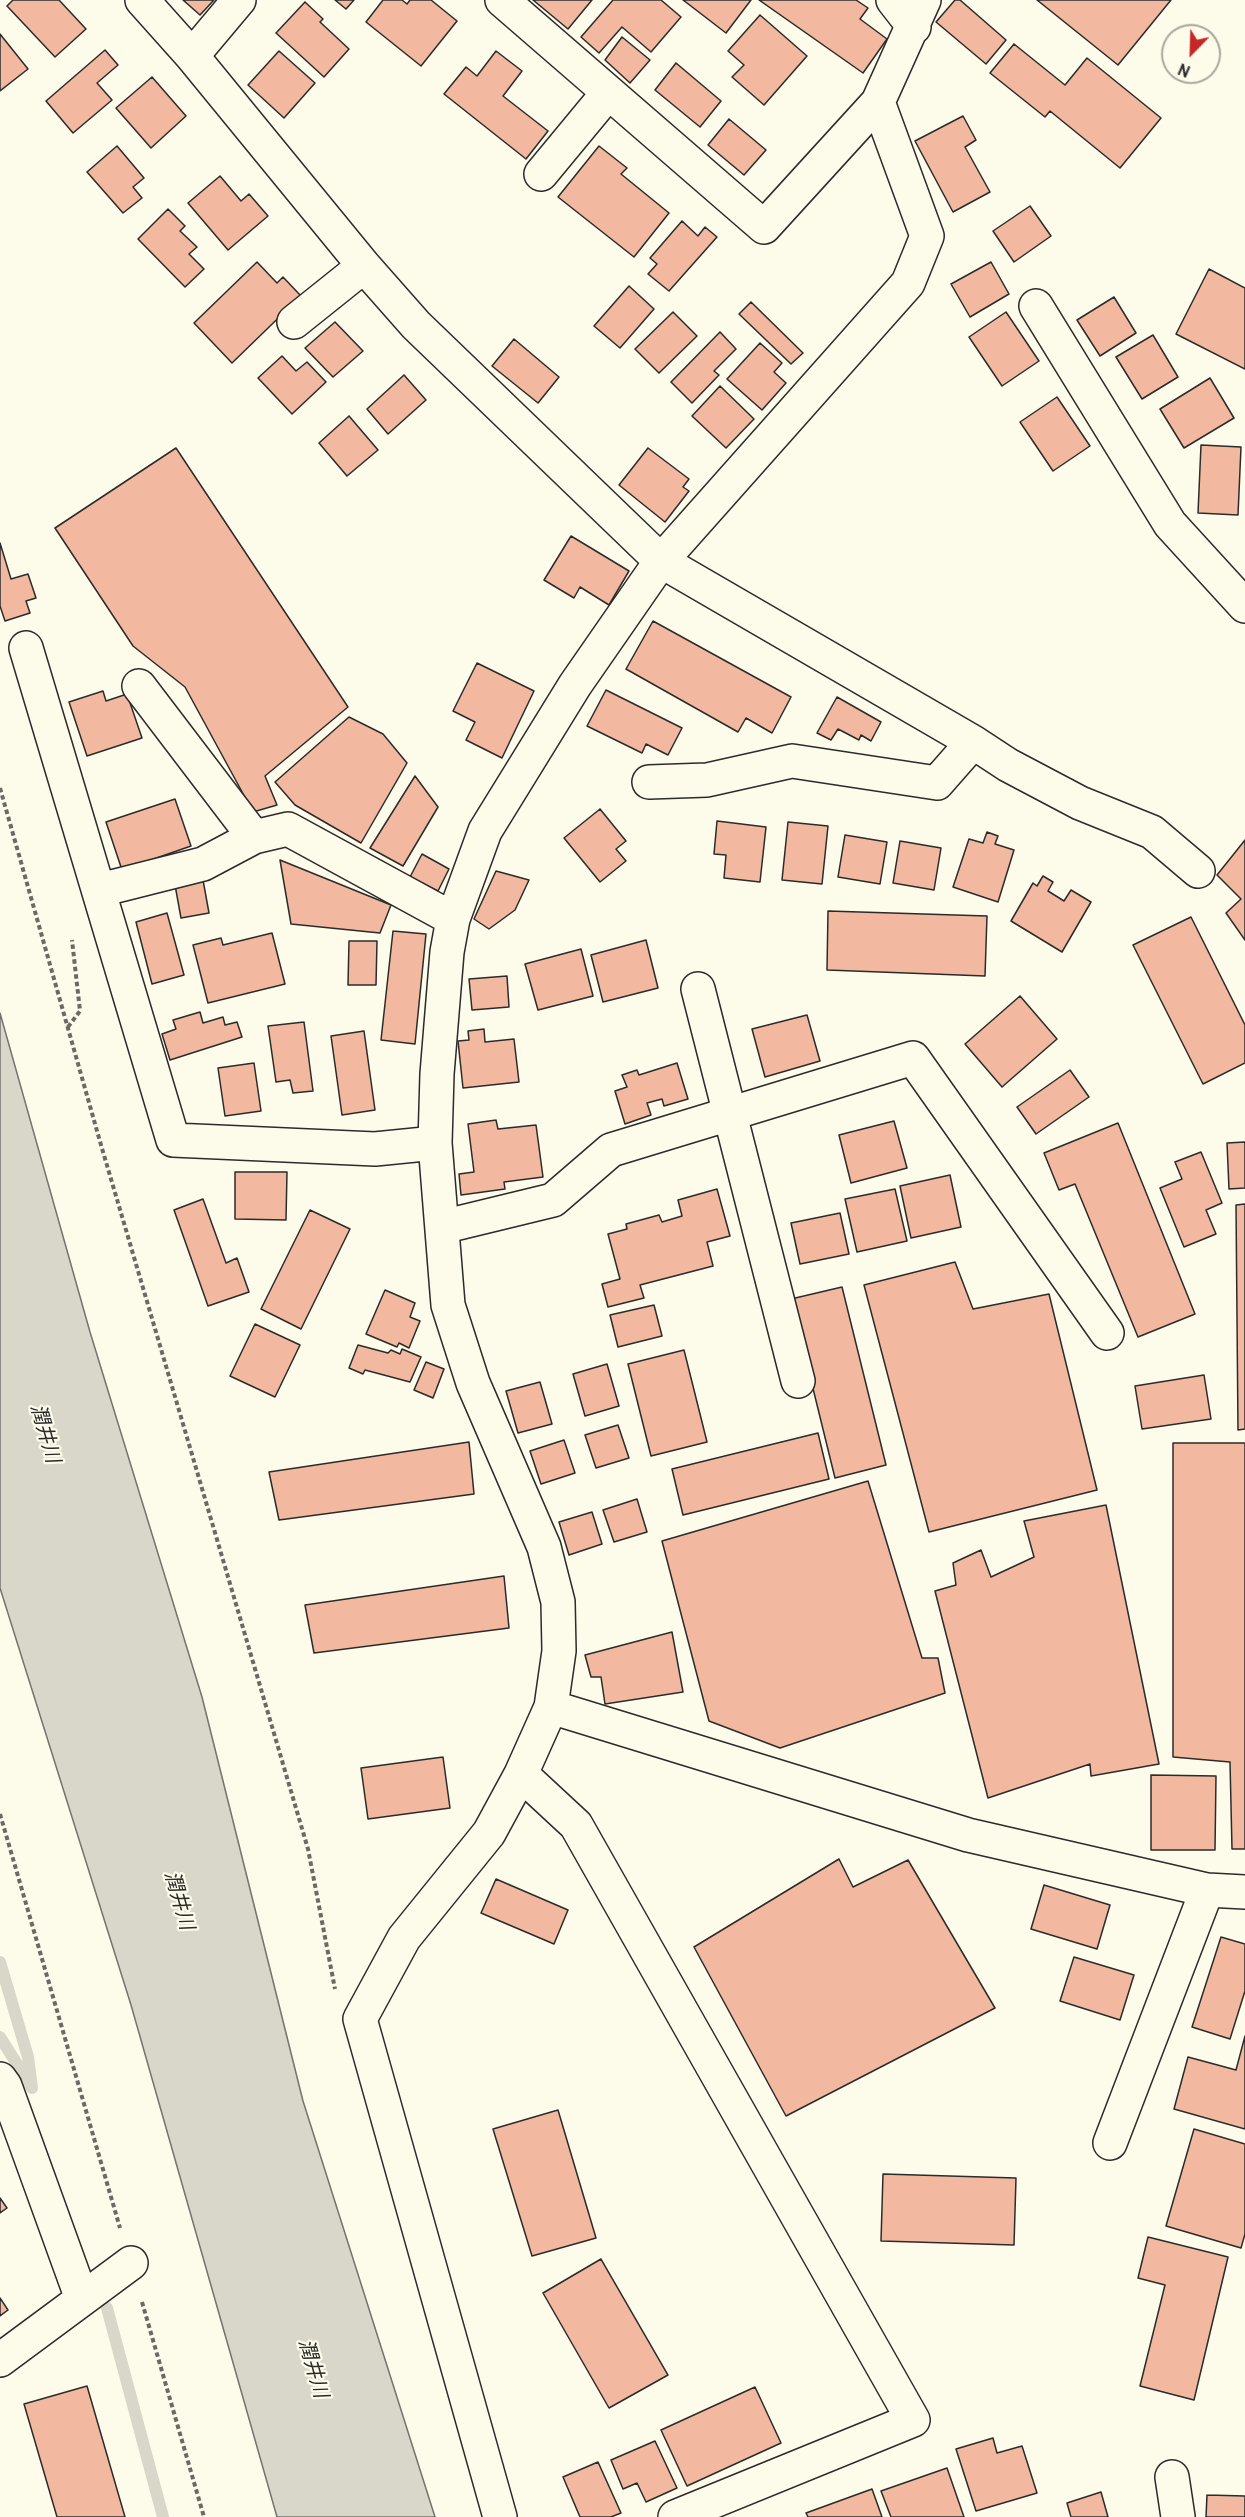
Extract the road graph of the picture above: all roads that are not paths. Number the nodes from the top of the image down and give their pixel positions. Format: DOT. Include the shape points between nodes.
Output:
graph roads {
  1 [pos="142,0"];
  2 [pos="239,0"];
  3 [pos="502,0"];
  4 [pos="893,0"];
  5 [pos="919,13"];
  6 [pos="192,56"];
  7 [pos="608,93"];
  8 [pos="878,102"];
  9 [pos="541,174"];
  10 [pos="364,266"];
  11 [pos="1036,306"];
  12 [pos="294,322"];
  13 [pos="661,561"];
  14 [pos="1245,606"];
  15 [pos="26,648"];
  16 [pos="139,686"];
  17 [pos="973,742"];
  18 [pos="649,782"];
  19 [pos="254,837"];
  20 [pos="1198,871"];
  21 [pos="100,890"];
  22 [pos="453,920"];
  23 [pos="698,989"];
  24 [pos="731,1114"];
  25 [pos="435,1143"];
  26 [pos="442,1227"];
  27 [pos="1107,1333"];
  28 [pos="798,1381"];
  29 [pos="551,1707"];
  30 [pos="521,1774"];
  31 [pos="1207,1890"];
  32 [pos="1245,1892"];
  33 [pos="0,2079"];
  34 [pos="1110,2143"];
  35 [pos="130,2263"];
  36 [pos="82,2300"];
  37 [pos="0,2360"];
  38 [pos="1172,2477"];
  39 [pos="500,2517"];
  40 [pos="675,2517"];
  41 [pos="1178,2517"];
  1 -- 6 [label="street"];
  2 -- 6 [label="street"];
  3 -- 7 [label="street"];
  4 -- 5 [label="street"];
  5 -- 8 [label="street"];
  6 -- 10 [label="street"];
  7 -- 8 [label="street" via="764,227"];
  7 -- 9 [label="street"];
  8 -- 13 [label="street" via="927,236 908,283"];
  10 -- 12 [label="street"];
  10 -- 13 [label="street" via="416,325"];
  11 -- 14 [label="street" via="1170,524"];
  13 -- 17 [label="street"];
  13 -- 22 [label="street" via="575,685 485,831"];
  15 -- 21 [label="street"];
  16 -- 19 [label="street"];
  17 -- 18 [label="street" via="937,783 792,761 707,780"];
  17 -- 20 [label="street" via="1080,803 1152,832"];
  19 -- 21 [label="street" via="203,864"];
  19 -- 22 [label="street" via="288,829"];
  21 -- 25 [label="street" via="173,1140 375,1149"];
  22 -- 25 [label="street" via="437,1074"];
  23 -- 24 [label="street"];
  24 -- 26 [label="street" via="611,1150 553,1200"];
  24 -- 27 [label="street" via="914,1058"];
  24 -- 28 [label="street"];
  25 -- 26 [label="street"];
  26 -- 29 [label="street" via="451,1316 473,1383 544,1547 558,1602 559,1652"];
  29 -- 30 [label="street"];
  29 -- 31 [label="street" via="968,1835"];
  30 -- 39 [label="street" via="489,1833 404,1938 360,2019"];
  30 -- 40 [label="street" via="576,1825 913,2421"];
  31 -- 32 [label="street"];
  31 -- 34 [label="street"];
  33 -- 36 [label="street"];
  35 -- 36 [label="street"];
  36 -- 37 [label="street"];
  38 -- 41 [label="street"];
}
